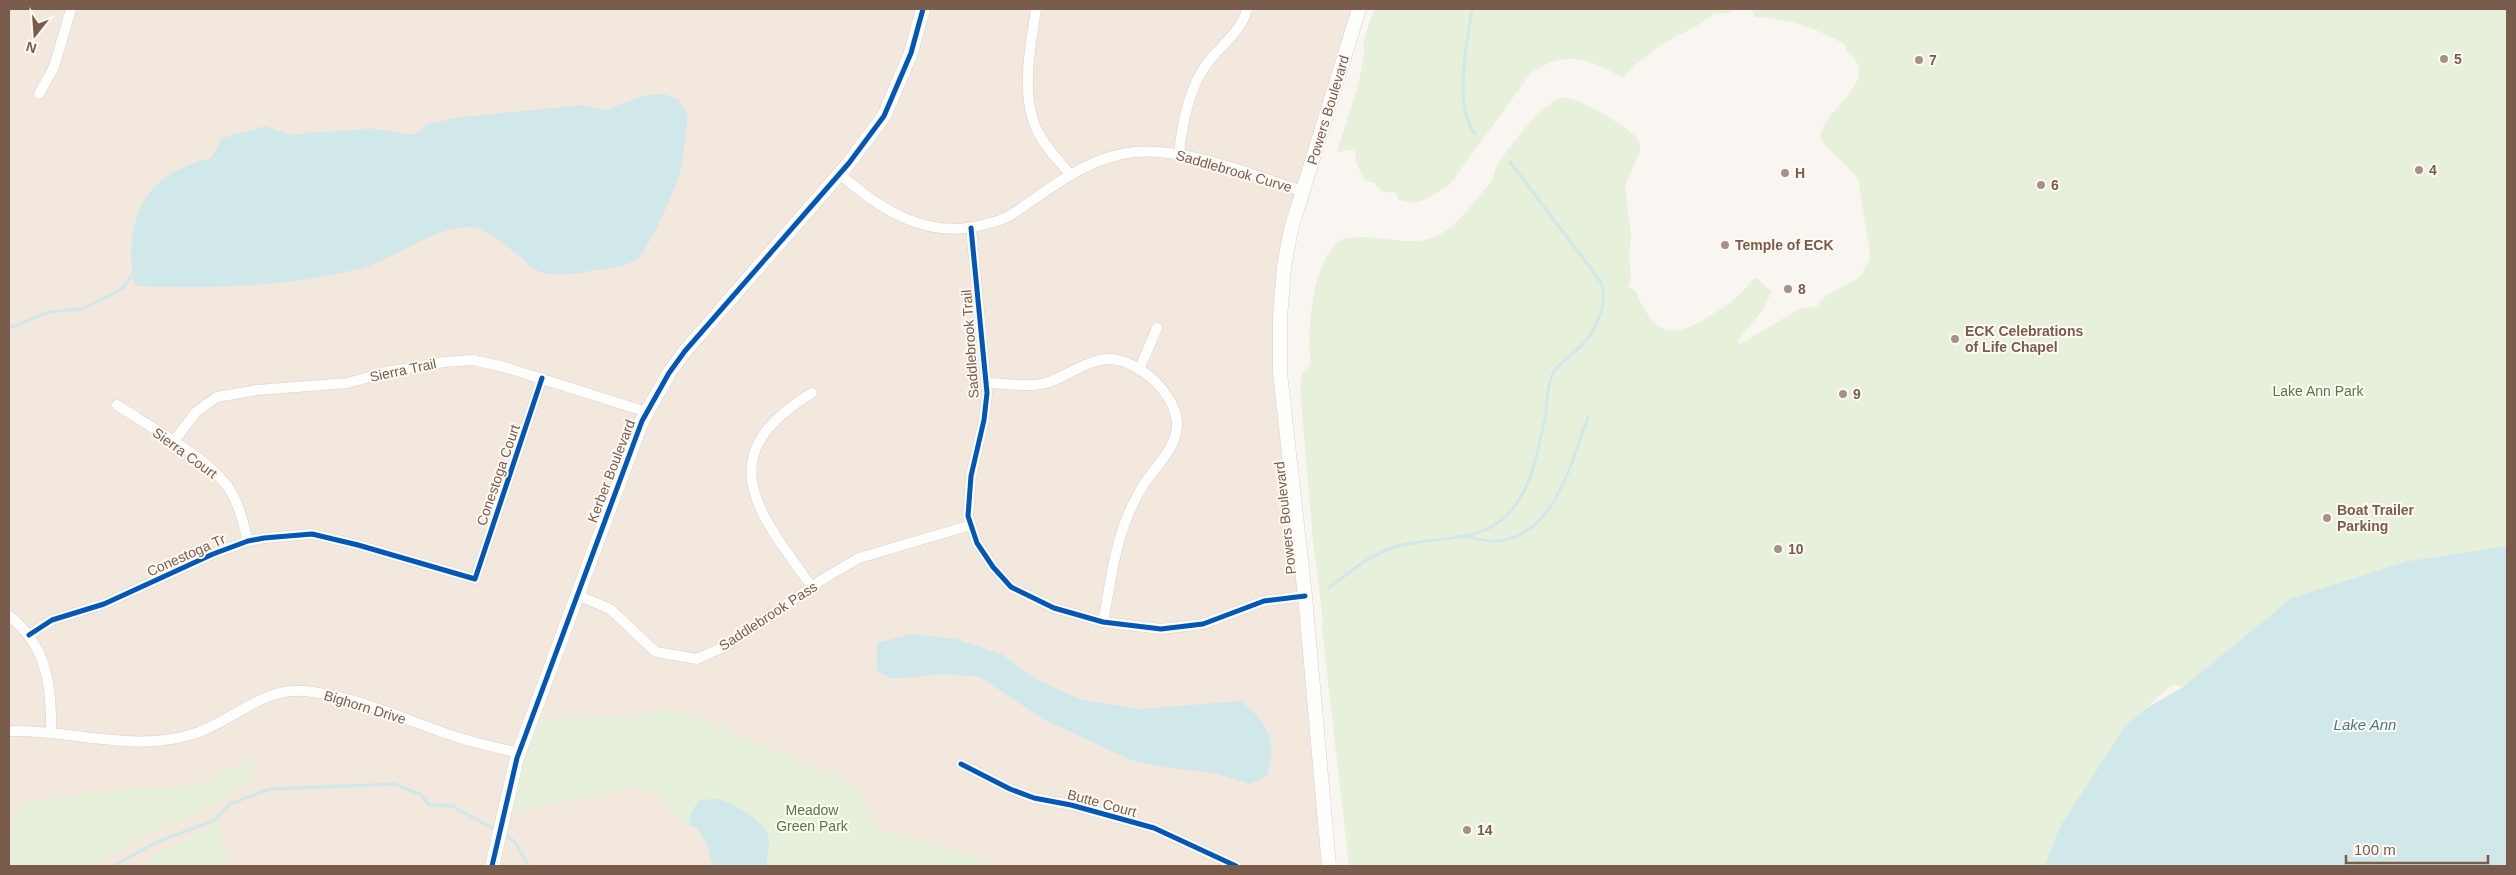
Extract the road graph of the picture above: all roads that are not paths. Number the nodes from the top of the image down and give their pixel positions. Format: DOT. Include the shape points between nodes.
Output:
graph roads {
  1 [pos="72,9"];
  2 [pos="923,9"];
  3 [pos="1036,9"];
  4 [pos="1247,9"];
  5 [pos="1359,9"];
  6 [pos="39,94"];
  7 [pos="1179,154"];
  8 [pos="840,174"];
  9 [pos="1070,174"];
  10 [pos="1302,191"];
  11 [pos="971,228"];
  12 [pos="1157,328"];
  13 [pos="1139,370"];
  14 [pos="542,378"];
  15 [pos="986,383"];
  16 [pos="812,392"];
  17 [pos="117,405"];
  18 [pos="647,412"];
  19 [pos="173,442"];
  20 [pos="971,525"];
  21 [pos="248,541"];
  22 [pos="475,579"];
  23 [pos="812,587"];
  24 [pos="577,595"];
  25 [pos="1305,596"];
  26 [pos="9,616"];
  27 [pos="1103,622"];
  28 [pos="29,635"];
  29 [pos="9,731"];
  30 [pos="51,732"];
  31 [pos="518,753"];
  32 [pos="961,764"];
  33 [pos="492,866"];
  34 [pos="1236,866"];
  35 [pos="1329,866"];
  1 -- 6 [label="street" via="54,67"];
  2 -- 8 [label="street, Kerber Boulevard" via="911,53 884,116"];
  3 -- 9 [label="street" via="1029,52 1033,121 1051,152"];
  4 -- 7 [label="street" via="1239,27 1206,65 1195,86 1182,124"];
  5 -- 10 [label="street, Powers Boulevard"];
  7 -- 9 [label="street, Saddlebrook Curve" via="1133,152 1108,158"];
  7 -- 10 [label="street, Saddlebrook Curve"];
  8 -- 11 [label="street, Saddlebrook Curve" via="876,203 919,224 942,229"];
  8 -- 18 [label="street, Kerber Boulevard" via="686,351"];
  9 -- 11 [label="street, Saddlebrook Curve" via="1009,217"];
  10 -- 25 [label="street, Powers Boulevard" via="1284,267 1280,373"];
  11 -- 15 [label="street, Saddlebrook Trail"];
  12 -- 13 [label="street"];
  13 -- 15 [label="street" via="1109,359 1089,364 1047,383"];
  13 -- 27 [label="street" via="1164,393 1173,407 1177,426 1171,446 1144,483 1128,516 1117,546"];
  14 -- 18 [label="street, Sierra Trail"];
  14 -- 19 [label="street, Sierra Trail" via="473,360 386,372 348,383 216,397 196,412"];
  14 -- 22 [label="street, Conestoga Court"];
  15 -- 20 [label="street, Saddlebrook Trail" via="984,420 971,476 968,516"];
  16 -- 23 [label="street" via="772,422 758,443 751,472 752,492 768,527"];
  17 -- 19 [label="street, Sierra Court"];
  18 -- 24 [label="street, Kerber Boulevard"];
  19 -- 21 [label="street, Sierra Court" via="212,469 230,490 241,513"];
  20 -- 23 [label="street, Saddlebrook Pass" via="859,558"];
  20 -- 27 [label="street, Saddlebrook Trail" via="977,543 992,567 1012,587 1054,608"];
  21 -- 22 [label="street, Conestoga Tr" via="312,534"];
  21 -- 28 [label="street, Conestoga Tr" via="104,604 52,620"];
  23 -- 24 [label="street, Saddlebrook Pass" via="726,646 696,659 656,652 610,609"];
  24 -- 31 [label="street, Kerber Boulevard"];
  25 -- 27 [label="street, Saddlebrook Trail" via="1264,600 1203,624 1161,628"];
  25 -- 35 [label="street, Powers Boulevard"];
  26 -- 28 [label="street"];
  28 -- 30 [label="street" via="47,670 52,703"];
  29 -- 30 [label="street, Bighorn Drive"];
  30 -- 31 [label="street, Bighorn Drive" via="115,741 170,741 222,722 272,694 302,691 339,697 461,739"];
  31 -- 33 [label="street, Kerber Boulevard"];
  32 -- 34 [label="street, Butte Court" via="1034,798 1154,828"];
}
